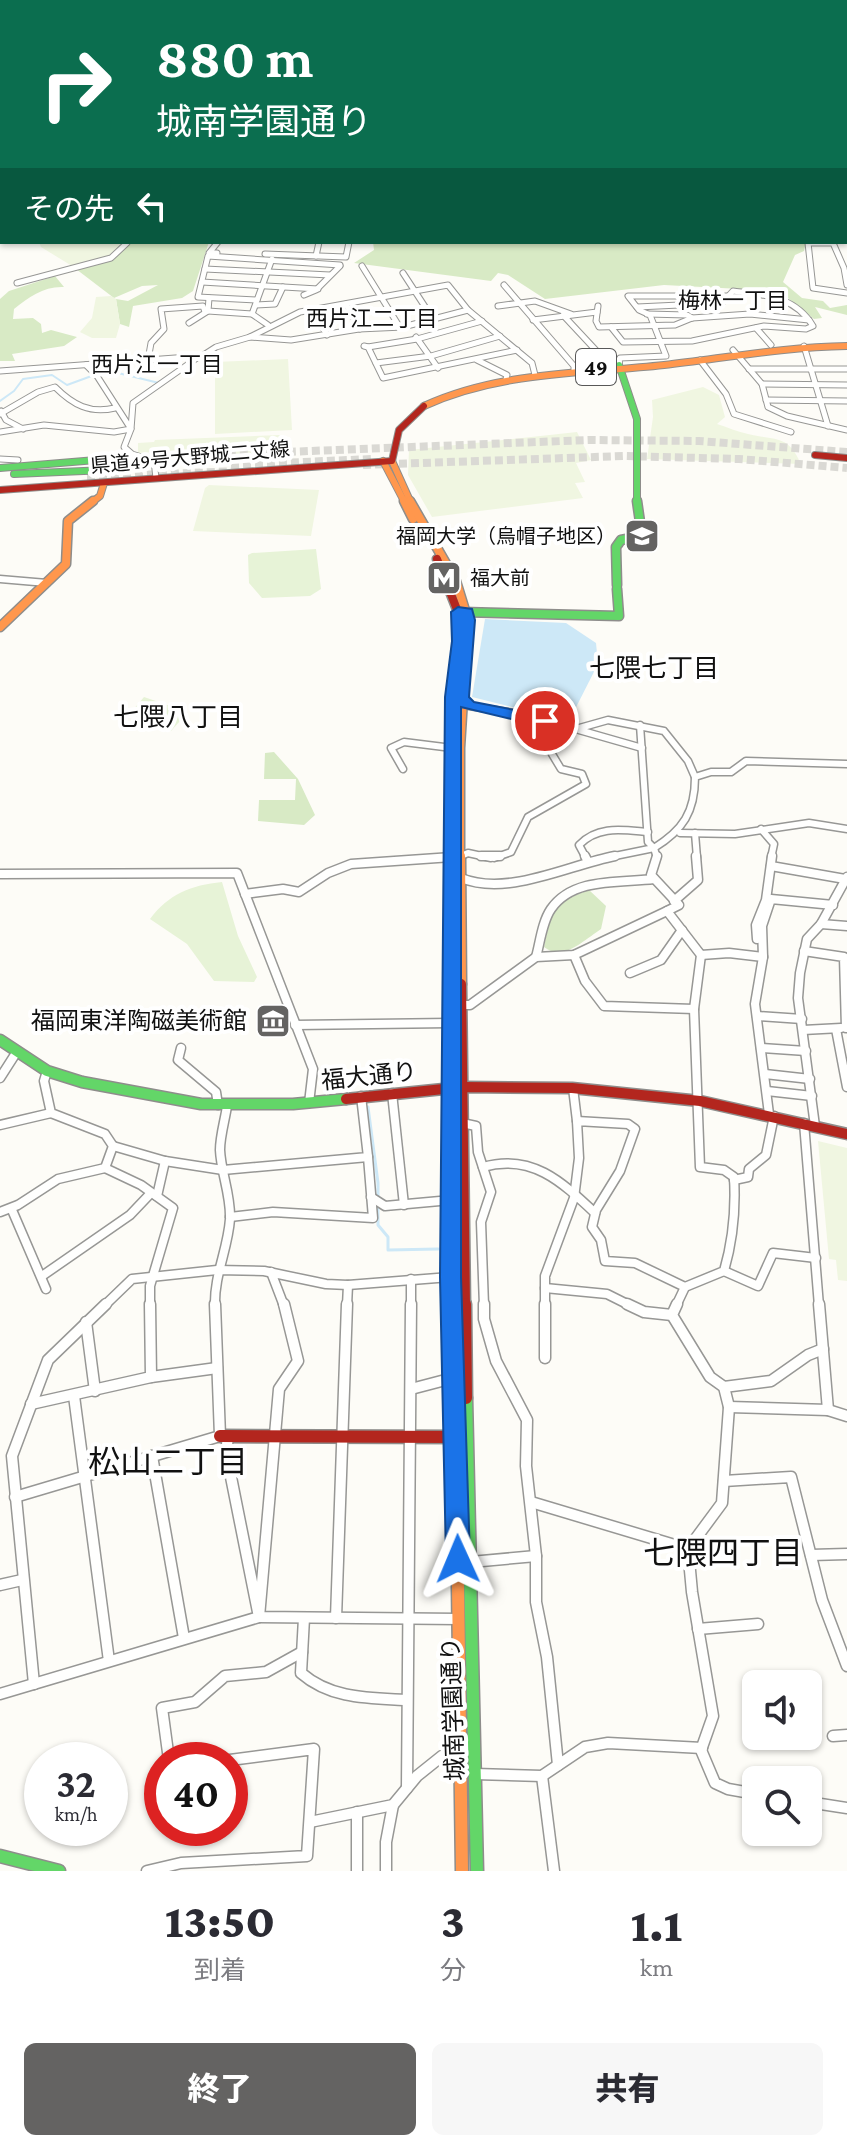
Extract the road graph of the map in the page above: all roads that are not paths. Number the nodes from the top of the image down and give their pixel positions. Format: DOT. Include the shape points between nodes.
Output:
graph roads {
  1 [pos="126,244"];
  2 [pos="216,244"];
  3 [pos="318,244"];
  4 [pos="349,244"];
  5 [pos="808,244"];
  6 [pos="833,244"];
  7 [pos="315,255"];
  8 [pos="272,259"];
  9 [pos="340,265"];
  10 [pos="362,266"];
  11 [pos="205,269"];
  12 [pos="268,272"];
  13 [pos="403,273"];
  14 [pos="330,275"];
  15 [pos="202,282"];
  16 [pos="17,283"];
  17 [pos="504,285"];
  18 [pos="847,285"];
  19 [pos="263,286"];
  20 [pos="283,287"];
  21 [pos="317,290"];
  22 [pos="414,292"];
  23 [pos="847,293"];
  24 [pos="304,295"];
  25 [pos="729,296"];
  26 [pos="209,298"];
  27 [pos="381,298"];
  28 [pos="519,302"];
  29 [pos="256,303"];
  30 [pos="346,304"];
  31 [pos="498,306"];
  32 [pos="327,307"];
  33 [pos="637,307"];
  34 [pos="313,310"];
  35 [pos="468,310"];
  36 [pos="206,312"];
  37 [pos="252,314"];
  38 [pos="571,314"];
  39 [pos="647,314"];
  40 [pos="563,315"];
  41 [pos="692,318"];
  42 [pos="433,319"];
  43 [pos="533,320"];
  44 [pos="811,320"];
  45 [pos="482,321"];
  46 [pos="189,323"];
  47 [pos="268,325"];
  48 [pos="654,325"];
  49 [pos="399,326"];
  50 [pos="611,327"];
  51 [pos="756,328"];
  52 [pos="360,329"];
  53 [pos="327,335"];
  54 [pos="500,336"];
  55 [pos="250,337"];
  56 [pos="415,337"];
  57 [pos="661,343"];
  58 [pos="847,344"];
  59 [pos="771,345"];
  60 [pos="804,346"];
  61 [pos="517,350"];
  62 [pos="734,352"];
  63 [pos="202,356"];
  64 [pos="431,356"];
  65 [pos="148,360"];
  66 [pos="477,360"];
  67 [pos="700,360"];
  68 [pos="376,363"];
  69 [pos="619,364"];
  70 [pos="86,365"];
  71 [pos="438,368"];
  72 [pos="749,369"];
  73 [pos="810,369"];
  74 [pos="847,369"];
  75 [pos="574,370"];
  76 [pos="0,371"];
  77 [pos="535,375"];
  78 [pos="506,379"];
  79 [pos="762,384"];
  80 [pos="815,385"];
  81 [pos="847,385"];
  82 [pos="766,400"];
  83 [pos="820,401"];
  84 [pos="847,401"];
  85 [pos="115,408"];
  86 [pos="1,413"];
  87 [pos="828,426"];
  88 [pos="23,429"];
  89 [pos="131,429"];
  90 [pos="847,430"];
  91 [pos="0,432"];
  92 [pos="791,432"];
  93 [pos="815,458"];
  94 [pos="0,459"];
  95 [pos="18,460"];
  96 [pos="387,461"];
  97 [pos="847,461"];
  98 [pos="107,464"];
  99 [pos="0,473"];
  100 [pos="87,477"];
  101 [pos="156,478"];
  102 [pos="104,483"];
  103 [pos="0,490"];
  104 [pos="0,579"];
  105 [pos="47,583"];
  106 [pos="463,612"];
  107 [pos="0,627"];
  108 [pos="461,698"];
  109 [pos="515,713"];
  110 [pos="640,725"];
  111 [pos="576,729"];
  112 [pos="452,748"];
  113 [pos="642,748"];
  114 [pos="847,764"];
  115 [pos="403,769"];
  116 [pos="695,777"];
  117 [pos="761,829"];
  118 [pos="847,829"];
  119 [pos="648,832"];
  120 [pos="680,833"];
  121 [pos="695,833"];
  122 [pos="654,848"];
  123 [pos="457,856"];
  124 [pos="588,862"];
  125 [pos="771,866"];
  126 [pos="0,874"];
  127 [pos="461,878"];
  128 [pos="846,878"];
  129 [pos="654,879"];
  130 [pos="245,894"];
  131 [pos="674,901"];
  132 [pos="833,905"];
  133 [pos="667,911"];
  134 [pos="821,924"];
  135 [pos="847,926"];
  136 [pos="682,930"];
  137 [pos="757,939"];
  138 [pos="804,951"];
  139 [pos="574,955"];
  140 [pos="701,955"];
  141 [pos="536,957"];
  142 [pos="763,957"];
  143 [pos="630,973"];
  144 [pos="846,982"];
  145 [pos="463,1005"];
  146 [pos="694,1009"];
  147 [pos="757,1016"];
  148 [pos="802,1019"];
  149 [pos="450,1023"];
  150 [pos="295,1025"];
  151 [pos="846,1028"];
  152 [pos="836,1029"];
  153 [pos="803,1030"];
  154 [pos="0,1040"];
  155 [pos="181,1048"];
  156 [pos="761,1048"];
  157 [pos="806,1051"];
  158 [pos="16,1053"];
  159 [pos="47,1071"];
  160 [pos="765,1074"];
  161 [pos="0,1078"];
  162 [pos="810,1079"];
  163 [pos="451,1087"];
  164 [pos="463,1087"];
  165 [pos="847,1087"];
  166 [pos="573,1088"];
  167 [pos="767,1091"];
  168 [pos="392,1093"];
  169 [pos="361,1096"];
  170 [pos="812,1096"];
  171 [pos="700,1101"];
  172 [pos="309,1103"];
  173 [pos="223,1105"];
  174 [pos="51,1113"];
  175 [pos="772,1115"];
  176 [pos="577,1121"];
  177 [pos="462,1123"];
  178 [pos="804,1123"];
  179 [pos="0,1125"];
  180 [pos="815,1126"];
  181 [pos="847,1134"];
  182 [pos="113,1146"];
  183 [pos="368,1157"];
  184 [pos="165,1161"];
  185 [pos="483,1167"];
  186 [pos="105,1168"];
  187 [pos="223,1170"];
  188 [pos="734,1180"];
  189 [pos="575,1194"];
  190 [pos="153,1195"];
  191 [pos="376,1199"];
  192 [pos="451,1200"];
  193 [pos="404,1205"];
  194 [pos="12,1210"];
  195 [pos="0,1212"];
  196 [pos="595,1213"];
  197 [pos="230,1217"];
  198 [pos="816,1258"];
  199 [pos="217,1270"];
  200 [pos="724,1271"];
  201 [pos="271,1272"];
  202 [pos="42,1276"];
  203 [pos="153,1277"];
  204 [pos="450,1277"];
  205 [pos="411,1279"];
  206 [pos="348,1285"];
  207 [pos="685,1287"];
  208 [pos="545,1288"];
  209 [pos="46,1289"];
  210 [pos="672,1315"];
  211 [pos="86,1322"];
  212 [pos="823,1349"];
  213 [pos="545,1358"];
  214 [pos="217,1368"];
  215 [pos="151,1377"];
  216 [pos="455,1378"];
  217 [pos="724,1387"];
  218 [pos="411,1389"];
  219 [pos="95,1391"];
  220 [pos="74,1396"];
  221 [pos="31,1404"];
  222 [pos="729,1407"];
  223 [pos="828,1410"];
  224 [pos="847,1416"];
  225 [pos="224,1436"];
  226 [pos="275,1436"];
  227 [pos="342,1437"];
  228 [pos="456,1437"];
  229 [pos="468,1437"];
  230 [pos="410,1438"];
  231 [pos="152,1456"];
  232 [pos="85,1476"];
  233 [pos="724,1481"];
  234 [pos="15,1497"];
  235 [pos="531,1502"];
  236 [pos="688,1549"];
  237 [pos="847,1554"];
  238 [pos="811,1555"];
  239 [pos="536,1556"];
  240 [pos="471,1562"];
  241 [pos="22,1580"];
  242 [pos="0,1585"];
  243 [pos="259,1617"];
  244 [pos="304,1618"];
  245 [pos="336,1618"];
  246 [pos="409,1619"];
  247 [pos="459,1619"];
  248 [pos="758,1624"];
  249 [pos="698,1629"];
  250 [pos="184,1638"];
  251 [pos="302,1652"];
  252 [pos="109,1661"];
  253 [pos="847,1666"];
  254 [pos="34,1684"];
  255 [pos="0,1694"];
  256 [pos="406,1700"];
  257 [pos="847,1735"];
  258 [pos="833,1736"];
  259 [pos="167,1742"];
  260 [pos="474,1744"];
  261 [pos="702,1748"];
  262 [pos="460,1749"];
  263 [pos="248,1758"];
  264 [pos="558,1765"];
  265 [pos="475,1774"];
  266 [pos="542,1776"];
  267 [pos="407,1788"];
  268 [pos="742,1792"];
  269 [pos="822,1804"];
  270 [pos="393,1805"];
  271 [pos="847,1808"];
  272 [pos="357,1812"];
  273 [pos="310,1822"];
  274 [pos="0,1856"];
  275 [pos="242,1865"];
  276 [pos="59,1871"];
  277 [pos="147,1871"];
  278 [pos="357,1871"];
  279 [pos="386,1871"];
  280 [pos="462,1871"];
  281 [pos="477,1871"];
  282 [pos="554,1871"];
  1 -- 16 [label="street" via="111,258"];
  2 -- 7 [label="street" via="209,253"];
  3 -- 7 [label="street"];
  4 -- 7 [label="street" via="346,257"];
  5 -- 23 [label="street" via="813,288"];
  6 -- 18 [label="street"];
  7 -- 9 [label="street"];
  8 -- 9 [label="street"];
  8 -- 11 [label="street" via="208,256"];
  8 -- 12 [label="street"];
  9 -- 14 [label="street"];
  10 -- 27 [label="street"];
  11 -- 12 [label="street"];
  11 -- 15 [label="street"];
  12 -- 14 [label="street"];
  12 -- 19 [label="street"];
  13 -- 22 [label="street"];
  14 -- 21 [label="street"];
  15 -- 19 [label="street"];
  15 -- 26 [label="street" via="198,297"];
  17 -- 28 [label="street"];
  19 -- 20 [label="street"];
  19 -- 29 [label="street"];
  20 -- 21 [label="street"];
  20 -- 29 [label="street" via="275,304"];
  21 -- 24 [label="street"];
  21 -- 32 [label="street"];
  22 -- 27 [label="street"];
  22 -- 35 [label="street" via="448,285"];
  22 -- 42 [label="street"];
  25 -- 33 [label="street" via="722,303"];
  25 -- 33 [label="street" via="628,296"];
  25 -- 44 [label="street" via="733,291 780,297"];
  26 -- 29 [label="street"];
  26 -- 36 [label="street"];
  27 -- 30 [label="street"];
  27 -- 49 [label="street"];
  28 -- 31 [label="street"];
  28 -- 38 [label="street" via="535,301"];
  28 -- 43 [label="street"];
  29 -- 37 [label="street"];
  30 -- 32 [label="street"];
  30 -- 52 [label="street"];
  32 -- 34 [label="street"];
  33 -- 39 [label="street"];
  34 -- 47 [label="street"];
  34 -- 53 [label="street"];
  35 -- 42 [label="street"];
  35 -- 45 [label="street"];
  36 -- 37 [label="street"];
  36 -- 46 [label="street"];
  36 -- 65 [label="street" via="203,306 161,309 164,329 151,343"];
  37 -- 47 [label="street"];
  38 -- 40 [label="street"];
  38 -- 50 [label="street" via="598,309 599,327"];
  39 -- 41 [label="street"];
  39 -- 48 [label="street"];
  40 -- 43 [label="street"];
  40 -- 69 [label="street" via="605,360"];
  41 -- 44 [label="street" via="750,314"];
  41 -- 48 [label="street"];
  42 -- 49 [label="street"];
  43 -- 75 [label="street"];
  44 -- 51 [label="street" via="810,329"];
  45 -- 54 [label="street"];
  45 -- 56 [label="street"];
  47 -- 55 [label="street"];
  48 -- 50 [label="street"];
  48 -- 57 [label="street"];
  49 -- 52 [label="street"];
  50 -- 57 [label="street" via="623,342"];
  51 -- 57 [label="street"];
  51 -- 59 [label="street"];
  52 -- 53 [label="street"];
  53 -- 55 [label="street" via="296,342"];
  54 -- 61 [label="street"];
  54 -- 64 [label="street"];
  55 -- 63 [label="street"];
  56 -- 64 [label="street"];
  56 -- 68 [label="street" via="366,346"];
  57 -- 69 [label="street" via="666,356"];
  58 -- 59 [label="main road, 49"];
  58 -- 60 [label="main road, 49"];
  59 -- 62 [label="main road, 49"];
  60 -- 62 [label="main road, 49"];
  60 -- 73 [label="street"];
  61 -- 66 [label="street"];
  61 -- 77 [label="street" via="532,363"];
  62 -- 67 [label="main road, 49"];
  62 -- 69 [label="main road, 49"];
  62 -- 72 [label="street"];
  63 -- 65 [label="street"];
  63 -- 89 [label="street" via="133,403"];
  64 -- 68 [label="street"];
  64 -- 71 [label="street"];
  65 -- 70 [label="street"];
  66 -- 71 [label="street"];
  66 -- 78 [label="street"];
  67 -- 69 [label="main road, 49"];
  67 -- 92 [label="street" via="734,414"];
  68 -- 71 [label="street" via="383,378"];
  69 -- 75 [label="main road, 49"];
  69 -- 96 [label="main road, 49" via="441,397 399,428"];
  69 -- 106 [label="main road" via="637,419 635,491 642,536 621,540 616,547 619,616"];
  70 -- 76 [label="street"];
  70 -- 85 [label="street"];
  72 -- 73 [label="street"];
  72 -- 79 [label="street"];
  73 -- 74 [label="street"];
  73 -- 80 [label="street"];
  75 -- 77 [label="main road, 49"];
  77 -- 78 [label="main road, 49"];
  78 -- 96 [label="main road, 49" via="454,388 411,409 391,430"];
  79 -- 80 [label="street"];
  79 -- 82 [label="street"];
  80 -- 81 [label="street"];
  80 -- 83 [label="street"];
  82 -- 83 [label="street"];
  82 -- 87 [label="street" via="768,407 787,416"];
  83 -- 84 [label="street"];
  83 -- 87 [label="street"];
  85 -- 86 [label="street" via="99,413 70,403 55,387 36,389 19,407"];
  85 -- 89 [label="street"];
  86 -- 88 [label="street"];
  87 -- 90 [label="street"];
  88 -- 89 [label="street"];
  88 -- 91 [label="street"];
  89 -- 101 [label="street" via="124,447 154,461"];
  93 -- 97 [label="main road"];
  94 -- 95 [label="street"];
  96 -- 101 [label="main road, 県道49号大野城二丈線"];
  96 -- 106 [label="main road, 城南学園通り" via="456,581"];
  98 -- 99 [label="main road"];
  99 -- 100 [label="main road"];
  101 -- 102 [label="main road, 県道49号大野城二丈線"];
  102 -- 103 [label="main road, 県道49号大野城二丈線"];
  102 -- 105 [label="main road" via="100,496 68,521 69,556"];
  104 -- 105 [label="street"];
  105 -- 107 [label="main road"];
  106 -- 108 [label="main road, 城南学園通り" via="468,642"];
  106 -- 112 [label="main road, 城南学園通り"];
  108 -- 109 [label="street" via="469,706"];
  108 -- 123 [label="main road, 城南学園通り"];
  109 -- 111 [label="street"];
  109 -- 123 [label="street" via="550,733 552,754 561,769 582,774 586,784 528,817 511,852 493,858"];
  110 -- 111 [label="street" via="608,720"];
  110 -- 113 [label="street"];
  110 -- 116 [label="street" via="664,731"];
  111 -- 113 [label="street"];
  112 -- 115 [label="street" via="404,742 391,748"];
  112 -- 123 [label="main road, 城南学園通り"];
  113 -- 119 [label="street"];
  114 -- 116 [label="street" via="746,761 731,772"];
  116 -- 120 [label="street" via="691,811"];
  117 -- 118 [label="street" via="835,824"];
  117 -- 121 [label="street"];
  117 -- 125 [label="street" via="774,844"];
  119 -- 122 [label="street"];
  119 -- 124 [label="street" via="598,830 579,845"];
  120 -- 121 [label="street"];
  120 -- 122 [label="street"];
  121 -- 131 [label="street" via="698,880"];
  122 -- 124 [label="street"];
  122 -- 129 [label="street"];
  123 -- 127 [label="main road, 城南学園通り"];
  123 -- 130 [label="street" via="351,864 299,892"];
  123 -- 149 [label="main road, 城南学園通り"];
  124 -- 127 [label="street" via="522,881 469,883"];
  125 -- 128 [label="street"];
  125 -- 137 [label="street"];
  126 -- 130 [label="street" via="237,873"];
  127 -- 145 [label="main road, 城南学園通り"];
  128 -- 132 [label="street"];
  129 -- 131 [label="street"];
  129 -- 141 [label="street" via="600,881 563,896 549,911"];
  130 -- 150 [label="street"];
  131 -- 133 [label="street" via="679,905"];
  132 -- 134 [label="street"];
  132 -- 142 [label="street" via="771,899 762,926"];
  133 -- 136 [label="street"];
  133 -- 139 [label="street"];
  134 -- 135 [label="street"];
  134 -- 138 [label="street"];
  136 -- 140 [label="street"];
  136 -- 143 [label="street" via="661,960"];
  138 -- 144 [label="street" via="844,957"];
  138 -- 148 [label="street" via="798,998"];
  139 -- 141 [label="street"];
  139 -- 146 [label="street" via="604,1006"];
  140 -- 142 [label="street"];
  140 -- 146 [label="street"];
  141 -- 145 [label="street"];
  142 -- 147 [label="street"];
  144 -- 151 [label="street"];
  145 -- 164 [label="main road, 城南学園通り"];
  146 -- 171 [label="street"];
  147 -- 148 [label="street"];
  147 -- 156 [label="street"];
  148 -- 153 [label="street"];
  149 -- 150 [label="street"];
  149 -- 163 [label="main road, 城南学園通り"];
  150 -- 172 [label="street" via="313,1069"];
  151 -- 152 [label="street"];
  152 -- 153 [label="street"];
  152 -- 165 [label="street"];
  153 -- 157 [label="street"];
  154 -- 158 [label="main road, 福大通り"];
  155 -- 173 [label="street" via="178,1060 216,1092"];
  156 -- 157 [label="street"];
  156 -- 160 [label="street"];
  157 -- 162 [label="street"];
  158 -- 159 [label="main road, 福大通り"];
  158 -- 161 [label="street"];
  159 -- 173 [label="main road, 福大通り" via="168,1100"];
  159 -- 174 [label="street"];
  160 -- 162 [label="street"];
  160 -- 167 [label="street"];
  162 -- 170 [label="street"];
  163 -- 164 [label="main road, 福大通り"];
  163 -- 168 [label="main road, 福大通り"];
  163 -- 192 [label="main road, 城南学園通り"];
  164 -- 166 [label="main road, 福大通り"];
  164 -- 177 [label="main road, 城南学園通り"];
  166 -- 171 [label="main road, 福大通り"];
  166 -- 176 [label="street"];
  167 -- 170 [label="street"];
  167 -- 175 [label="street"];
  168 -- 169 [label="main road, 福大通り"];
  168 -- 193 [label="street"];
  169 -- 172 [label="main road, 福大通り"];
  169 -- 183 [label="street"];
  170 -- 180 [label="street"];
  171 -- 175 [label="main road, 福大通り"];
  171 -- 188 [label="street" via="700,1167 724,1170"];
  172 -- 173 [label="main road, 福大通り"];
  173 -- 187 [label="street"];
  174 -- 179 [label="street"];
  174 -- 182 [label="street" via="105,1134"];
  175 -- 178 [label="main road, 福大通り"];
  175 -- 188 [label="street" via="766,1155 749,1169 748,1177"];
  176 -- 189 [label="street"];
  176 -- 196 [label="street" via="635,1129 620,1171"];
  177 -- 185 [label="street" via="476,1126"];
  177 -- 229 [label="main road, 城南学園通り"];
  178 -- 180 [label="main road, 福大通り"];
  178 -- 198 [label="street"];
  180 -- 181 [label="main road, 福大通り"];
  182 -- 184 [label="street"];
  182 -- 186 [label="street"];
  183 -- 187 [label="street"];
  183 -- 191 [label="street"];
  184 -- 187 [label="street"];
  184 -- 190 [label="street"];
  185 -- 189 [label="street" via="509,1160 522,1163"];
  185 -- 235 [label="street" via="491,1192 481,1222 484,1319 496,1361 527,1420"];
  186 -- 190 [label="street"];
  186 -- 194 [label="street" via="71,1172"];
  187 -- 197 [label="street"];
  188 -- 200 [label="street" via="735,1238"];
  189 -- 196 [label="street"];
  189 -- 208 [label="street"];
  190 -- 202 [label="street"];
  190 -- 203 [label="street" via="173,1208"];
  191 -- 193 [label="street" via="385,1206"];
  191 -- 197 [label="street" via="373,1218 273,1212"];
  192 -- 193 [label="street"];
  192 -- 204 [label="main road, 城南学園通り"];
  194 -- 195 [label="street"];
  194 -- 202 [label="street"];
  196 -- 207 [label="street" via="592,1227 605,1261 635,1263"];
  197 -- 199 [label="street"];
  198 -- 200 [label="street" via="773,1253 758,1286"];
  198 -- 212 [label="street"];
  199 -- 201 [label="street"];
  199 -- 203 [label="street"];
  199 -- 214 [label="street"];
  200 -- 207 [label="street"];
  201 -- 206 [label="street"];
  201 -- 226 [label="street" via="298,1361 279,1389"];
  202 -- 209 [label="street"];
  203 -- 211 [label="street" via="132,1279"];
  203 -- 215 [label="street"];
  204 -- 205 [label="street"];
  204 -- 216 [label="main road, 城南学園通り"];
  205 -- 206 [label="street"];
  205 -- 218 [label="street"];
  206 -- 227 [label="street"];
  207 -- 210 [label="street"];
  208 -- 210 [label="street" via="607,1294 644,1312"];
  208 -- 213 [label="street"];
  210 -- 217 [label="street" via="710,1377"];
  211 -- 219 [label="street"];
  211 -- 221 [label="street" via="48,1360"];
  212 -- 217 [label="street" via="771,1381"];
  212 -- 223 [label="street"];
  214 -- 215 [label="street"];
  214 -- 225 [label="street"];
  215 -- 219 [label="street"];
  216 -- 218 [label="street"];
  216 -- 228 [label="main road, 城南学園通り"];
  217 -- 222 [label="street"];
  218 -- 230 [label="street"];
  219 -- 220 [label="street"];
  220 -- 221 [label="street"];
  220 -- 232 [label="street"];
  221 -- 234 [label="street" via="12,1456"];
  222 -- 223 [label="street"];
  222 -- 233 [label="street"];
  223 -- 224 [label="street"];
  225 -- 226 [label="main road"];
  225 -- 231 [label="street"];
  225 -- 243 [label="street"];
  226 -- 227 [label="main road"];
  226 -- 243 [label="street"];
  227 -- 230 [label="main road"];
  227 -- 245 [label="street"];
  228 -- 229 [label="main road"];
  228 -- 230 [label="main road"];
  228 -- 247 [label="main road, 城南学園通り"];
  229 -- 240 [label="main road, 城南学園通り"];
  230 -- 246 [label="street"];
  231 -- 232 [label="street"];
  231 -- 250 [label="street"];
  232 -- 234 [label="street"];
  232 -- 252 [label="street"];
  233 -- 236 [label="street" via="722,1503"];
  233 -- 238 [label="street" via="791,1477"];
  234 -- 241 [label="street"];
  235 -- 236 [label="street"];
  235 -- 239 [label="street"];
  236 -- 249 [label="street"];
  237 -- 238 [label="street"];
  238 -- 253 [label="street"];
  239 -- 240 [label="street"];
  239 -- 264 [label="street" via="536,1602"];
  240 -- 260 [label="main road, 城南学園通り"];
  241 -- 242 [label="street"];
  241 -- 254 [label="street"];
  243 -- 244 [label="street"];
  243 -- 250 [label="street"];
  244 -- 245 [label="street"];
  244 -- 251 [label="street"];
  245 -- 246 [label="street"];
  246 -- 247 [label="street"];
  246 -- 256 [label="street"];
  247 -- 262 [label="main road, 城南学園通り"];
  248 -- 249 [label="street"];
  249 -- 261 [label="street" via="713,1716"];
  250 -- 252 [label="street"];
  251 -- 256 [label="street" via="301,1673 311,1685 350,1696"];
  251 -- 259 [label="street" via="266,1672 225,1676 195,1702 162,1708"];
  252 -- 254 [label="street"];
  254 -- 255 [label="street"];
  256 -- 267 [label="street"];
  257 -- 258 [label="street"];
  260 -- 262 [label="street"];
  260 -- 265 [label="main road, 城南学園通り"];
  261 -- 264 [label="street" via="608,1743 585,1747"];
  261 -- 268 [label="street" via="715,1783"];
  262 -- 267 [label="street" via="442,1756"];
  262 -- 280 [label="main road, 城南学園通り"];
  263 -- 273 [label="street" via="314,1749"];
  264 -- 266 [label="street"];
  265 -- 266 [label="street"];
  265 -- 281 [label="main road, 城南学園通り"];
  266 -- 282 [label="street"];
  267 -- 270 [label="street"];
  269 -- 271 [label="street"];
  270 -- 272 [label="street"];
  270 -- 279 [label="street"];
  272 -- 273 [label="street"];
  272 -- 278 [label="street"];
  273 -- 275 [label="street" via="307,1856"];
  274 -- 276 [label="main road"];
  275 -- 277 [label="street" via="181,1863"];
}
